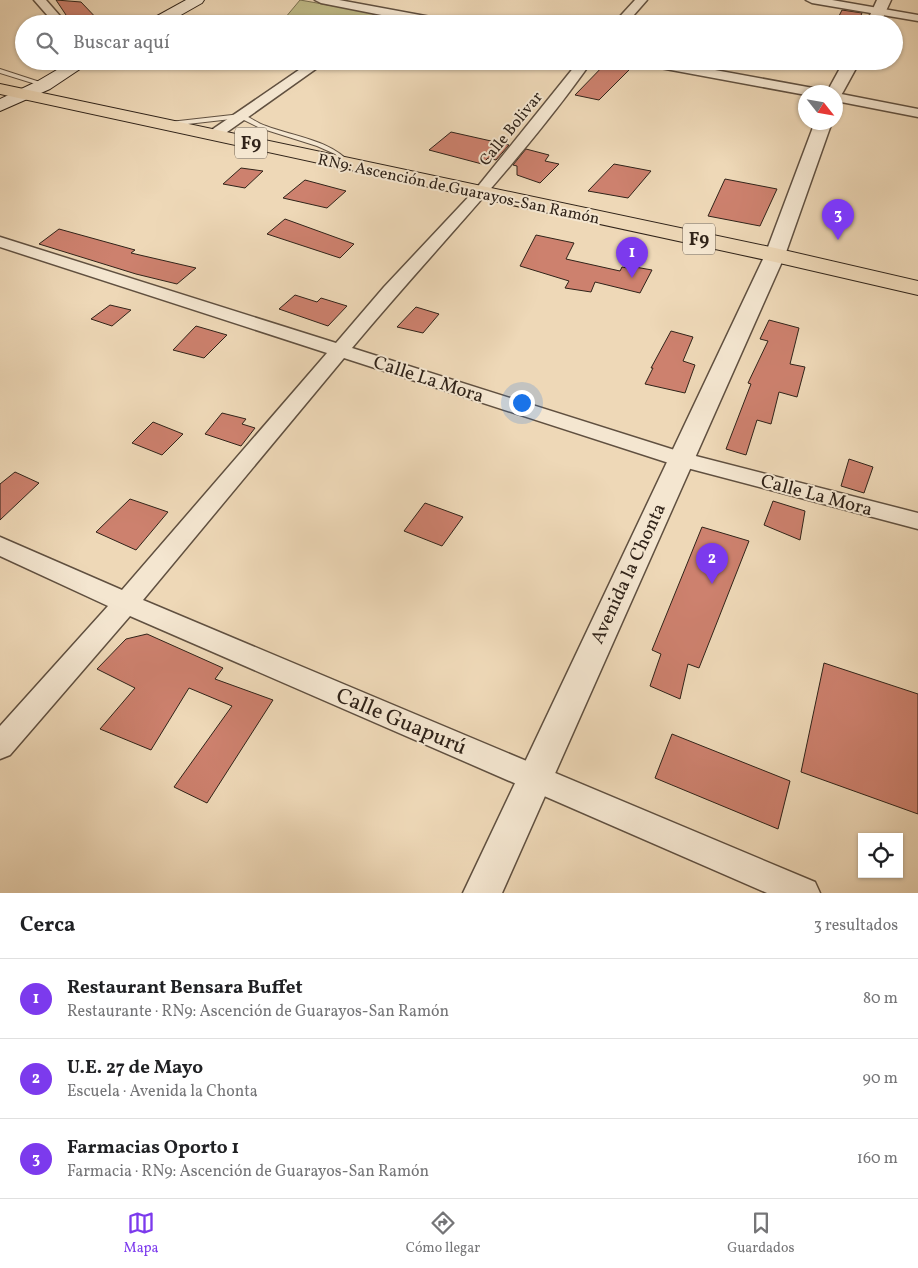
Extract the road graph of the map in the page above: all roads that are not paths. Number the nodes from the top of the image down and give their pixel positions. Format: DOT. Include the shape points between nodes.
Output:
graph roads {
  1 [pos="40,0"];
  2 [pos="197,0"];
  3 [pos="321,0"];
  4 [pos="641,0"];
  5 [pos="812,0"];
  6 [pos="404,4"];
  7 [pos="878,12"];
  8 [pos="392,13"];
  9 [pos="53,15"];
  10 [pos="170,15"];
  11 [pos="389,15"];
  12 [pos="402,15"];
  13 [pos="627,15"];
  14 [pos="898,15"];
  15 [pos="903,16"];
  16 [pos="918,18"];
  17 [pos="69,70"];
  18 [pos="308,70"];
  19 [pos="579,70"];
  20 [pos="693,70"];
  21 [pos="847,70"];
  22 [pos="0,71"];
  23 [pos="44,85"];
  24 [pos="839,85"];
  25 [pos="0,89"];
  26 [pos="798,89"];
  27 [pos="22,94"];
  28 [pos="843,98"];
  29 [pos="0,106"];
  30 [pos="918,113"];
  31 [pos="241,116"];
  32 [pos="166,124"];
  33 [pos="821,130"];
  34 [pos="215,134"];
  35 [pos="348,165"];
  36 [pos="480,193"];
  37 [pos="0,242"];
  38 [pos="775,255"];
  39 [pos="918,288"];
  40 [pos="340,350"];
  41 [pos="680,458"];
  42 [pos="918,521"];
  43 [pos="0,546"];
  44 [pos="126,603"];
  45 [pos="0,746"];
  46 [pos="534,777"];
  47 [pos="482,893"];
  48 [pos="804,893"];
  1 -- 9 [label="street"];
  2 -- 10 [label="main road"];
  3 -- 8 [label="street"];
  4 -- 13 [label="street"];
  5 -- 7 [label="street"];
  6 -- 8 [label="street"];
  7 -- 14 [label="street"];
  8 -- 11 [label="street"];
  8 -- 12 [label="street"];
  15 -- 16 [label="street"];
  17 -- 23 [label="main road"];
  18 -- 31 [label="street"];
  19 -- 36 [label="street, Calle Bolivar"];
  20 -- 26 [label="street"];
  21 -- 24 [label="street"];
  22 -- 23 [label="lane"];
  23 -- 27 [label="main road"];
  25 -- 27 [label="highway, RN9: Ascención de Guarayos-San Ramón / F9"];
  27 -- 29 [label="main road"];
  27 -- 32 [label="highway, RN9: Ascención de Guarayos-San Ramón / F9"];
  28 -- 30 [label="street"];
  31 -- 32 [label="lane"];
  31 -- 34 [label="street"];
  31 -- 35 [label="lane" via="262,127 319,144 337,153"];
  32 -- 34 [label="highway, RN9: Ascención de Guarayos-San Ramón / F9"];
  33 -- 38 [label="street, Avenida la Chonta"];
  34 -- 35 [label="highway, RN9: Ascención de Guarayos-San Ramón / F9"];
  35 -- 36 [label="highway, RN9: Ascención de Guarayos-San Ramón / F9"];
  36 -- 38 [label="highway, RN9: Ascención de Guarayos-San Ramón / F9"];
  36 -- 40 [label="street, Calle Bolivar"];
  37 -- 40 [label="street, Calle La Mora"];
  38 -- 39 [label="highway, RN9: Ascención de Guarayos-San Ramón / F9"];
  38 -- 41 [label="street, Avenida la Chonta"];
  40 -- 41 [label="street, Calle La Mora"];
  40 -- 44 [label="street, Calle Bolivar"];
  41 -- 42 [label="street, Calle La Mora"];
  41 -- 46 [label="street, Avenida la Chonta"];
  43 -- 44 [label="street, Calle Guapurú"];
  44 -- 45 [label="street, Calle Bolivar"];
  44 -- 46 [label="street, Calle Guapurú"];
  46 -- 47 [label="street, Avenida la Chonta"];
  46 -- 48 [label="street, Calle Guapurú"];
}
